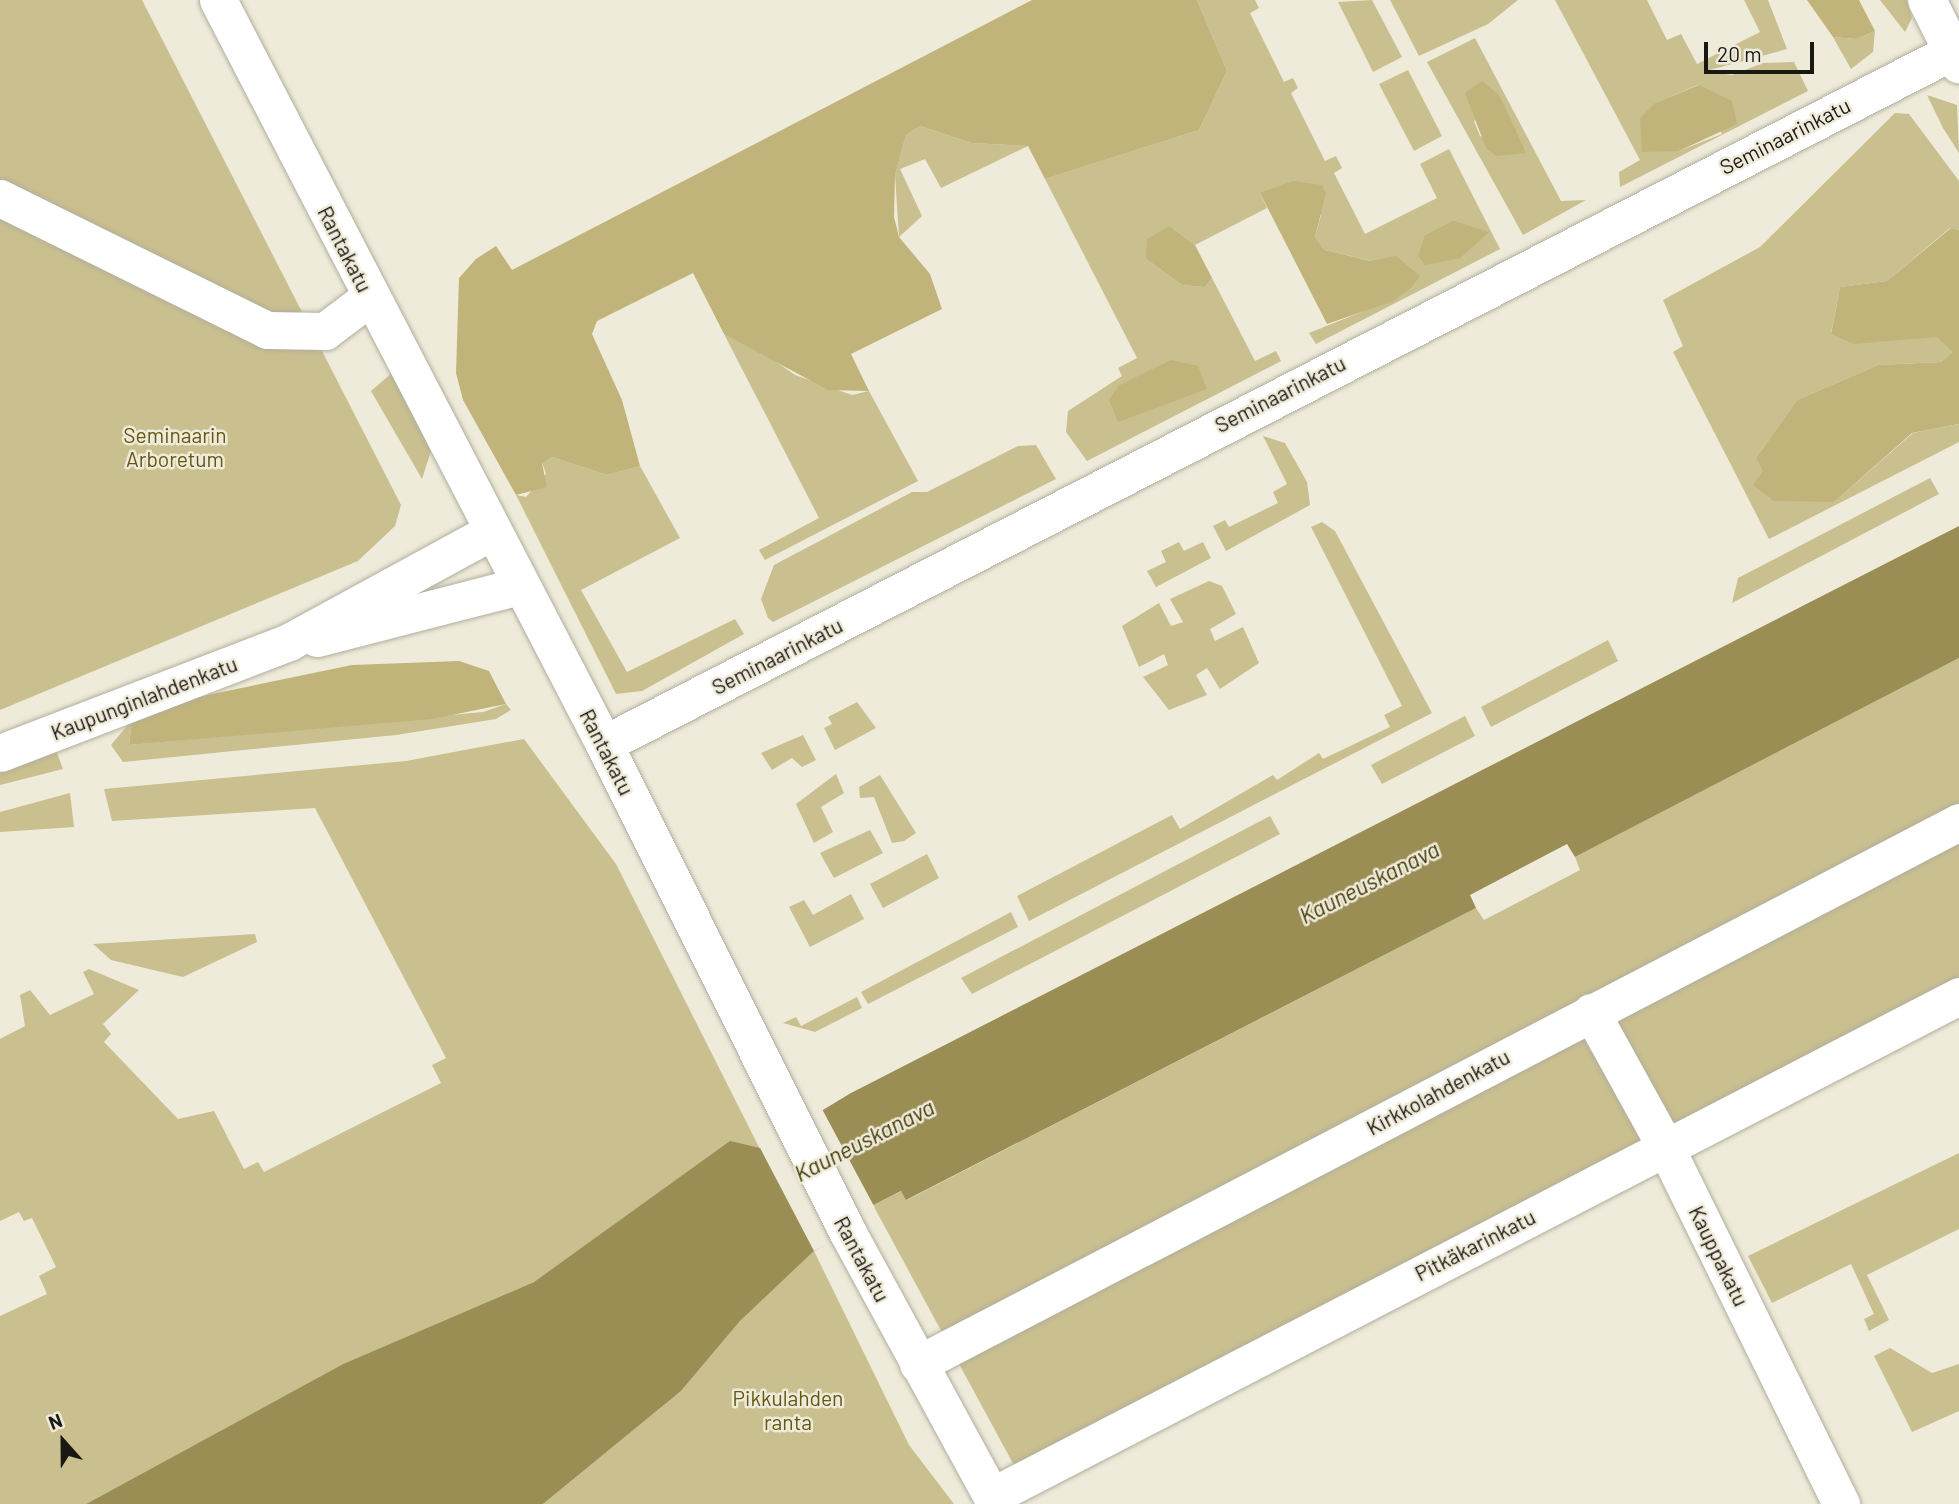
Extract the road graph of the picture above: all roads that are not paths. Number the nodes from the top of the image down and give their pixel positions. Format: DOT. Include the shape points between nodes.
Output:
graph roads {
  1 [pos="218,0"];
  2 [pos="1927,0"];
  3 [pos="1957,54"];
  4 [pos="0,198"];
  5 [pos="370,298"];
  6 [pos="491,532"];
  7 [pos="520,586"];
  8 [pos="289,642"];
  9 [pos="604,744"];
  10 [pos="0,753"];
  11 [pos="1959,822"];
  12 [pos="1959,996"];
  13 [pos="1591,1012"];
  14 [pos="1665,1146"];
  15 [pos="918,1364"];
  16 [pos="994,1500"];
  17 [pos="1841,1504"];
  1 -- 5 [label="street, Rantakatu"];
  2 -- 3 [label="street"];
  3 -- 9 [label="street, Seminaarinkatu"];
  4 -- 5 [label="street" via="267,330 325,331"];
  5 -- 6 [label="street, Rantakatu"];
  6 -- 7 [label="street, Rantakatu"];
  6 -- 8 [label="street, Kaupunginlahdenkatu"];
  7 -- 8 [label="street, Kaupunginlahdenkatu" via="401,621"];
  7 -- 9 [label="street, Rantakatu"];
  8 -- 10 [label="street, Kaupunginlahdenkatu"];
  9 -- 15 [label="street, Rantakatu" via="782,1104"];
  11 -- 13 [label="street, Kirkkolahdenkatu"];
  12 -- 14 [label="street, Pitkäkarinkatu"];
  13 -- 14 [label="street, Kauppakatu"];
  13 -- 15 [label="street, Kirkkolahdenkatu"];
  14 -- 16 [label="street, Pitkäkarinkatu"];
  14 -- 17 [label="street, Kauppakatu"];
  15 -- 16 [label="street, Rantakatu"];
}
